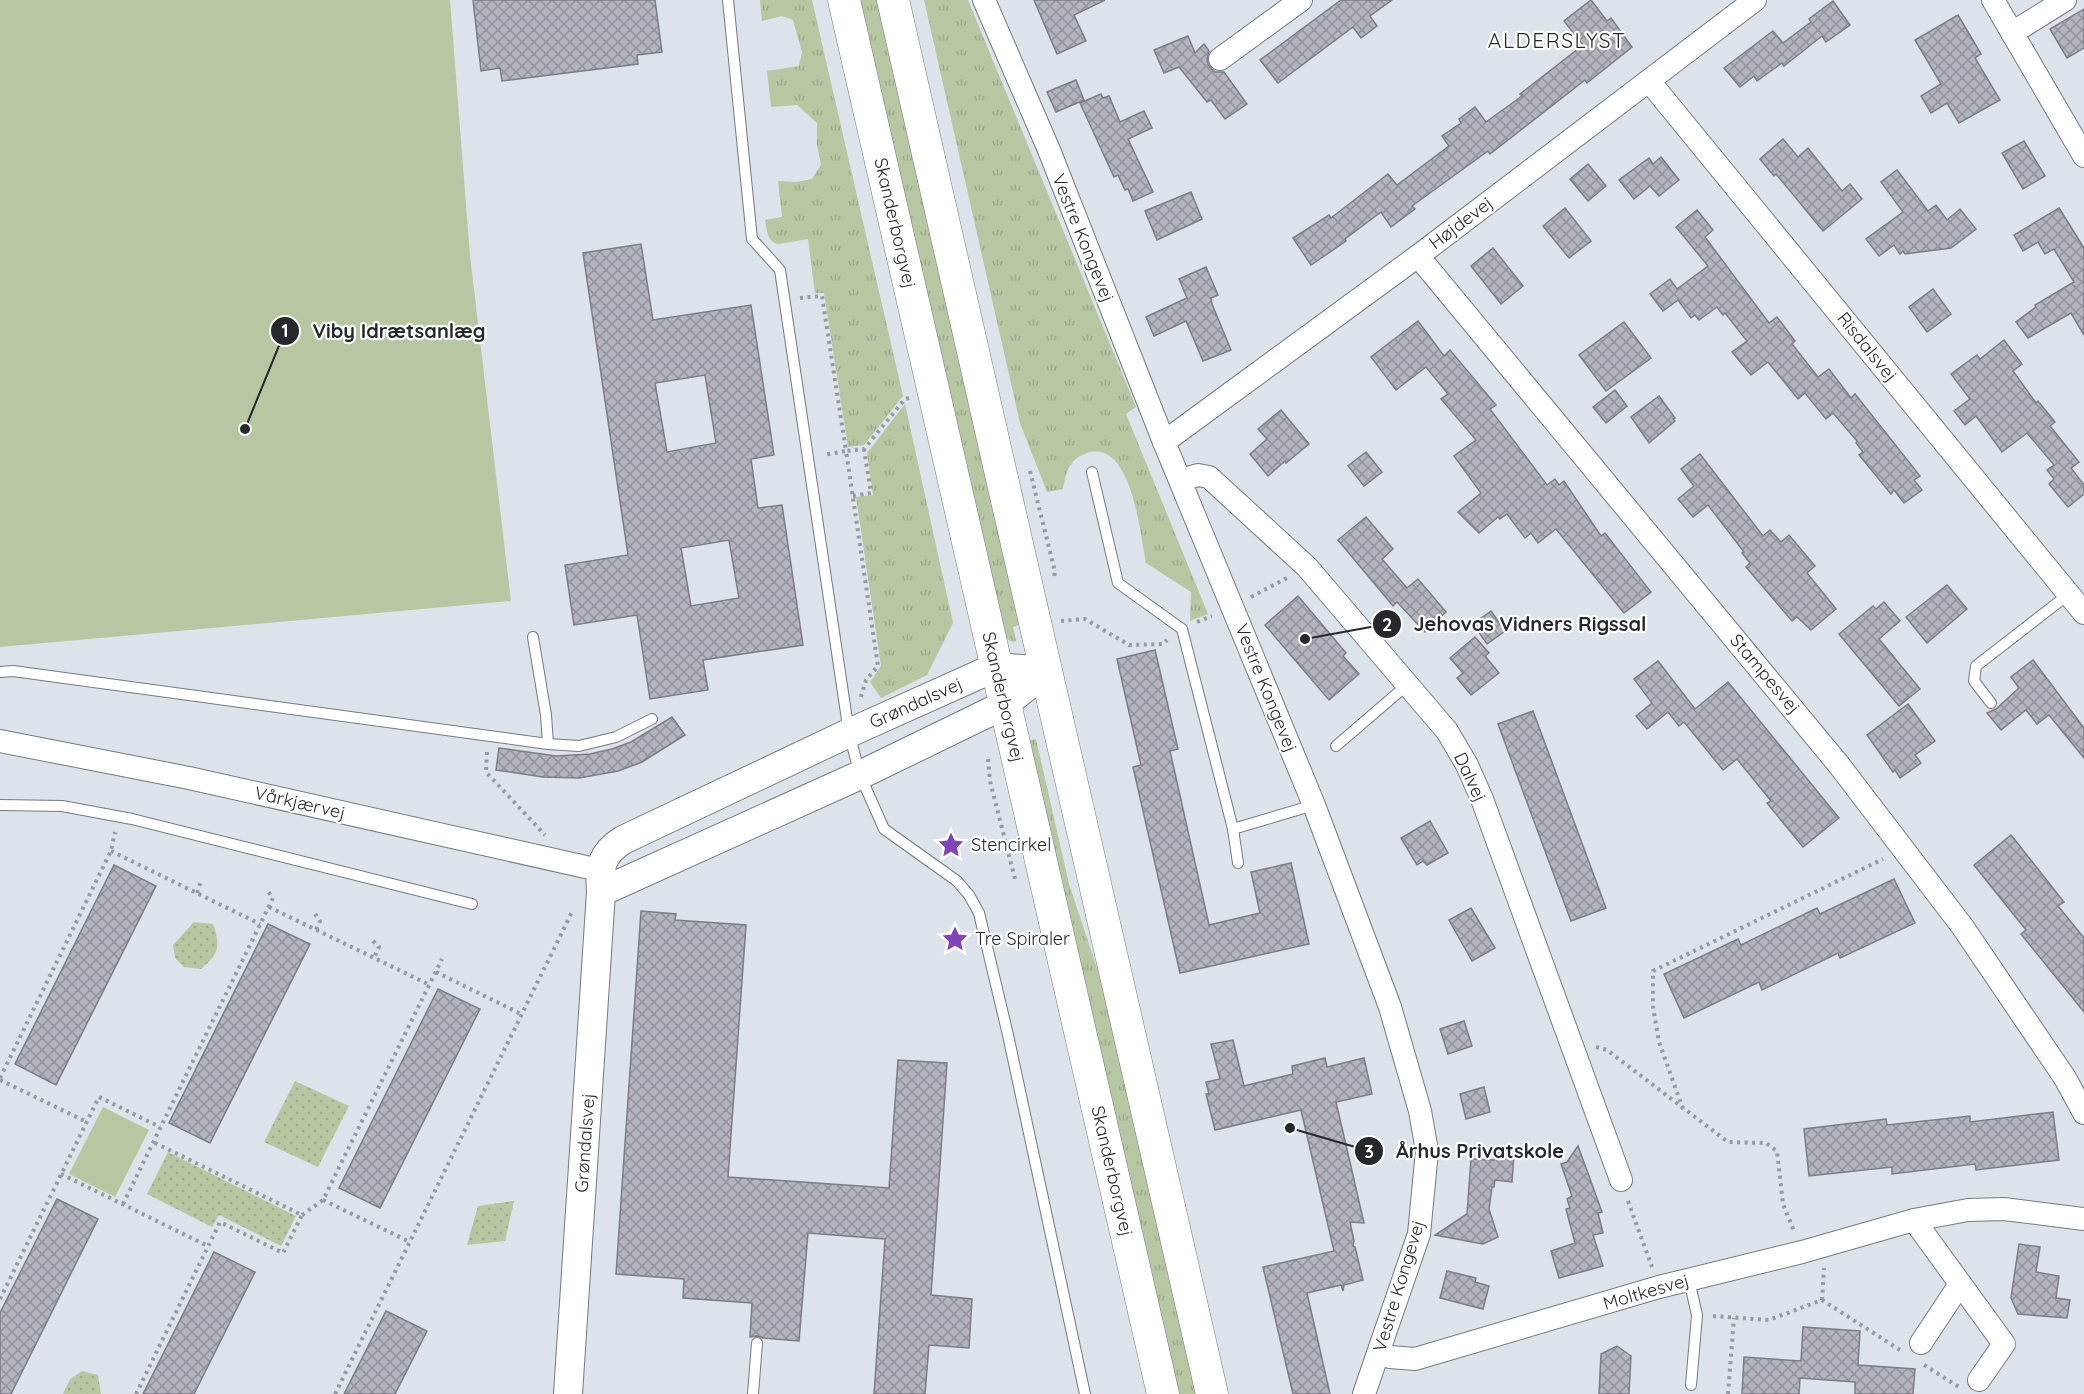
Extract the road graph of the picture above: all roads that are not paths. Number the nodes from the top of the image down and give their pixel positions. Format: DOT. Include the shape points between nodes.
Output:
graph roads {
  1 [pos="728,0"];
  2 [pos="844,0"];
  3 [pos="893,0"];
  4 [pos="984,0"];
  5 [pos="1300,0"];
  6 [pos="1755,0"];
  7 [pos="1993,0"];
  8 [pos="2065,0"];
  9 [pos="2012,33"];
  10 [pos="1220,59"];
  11 [pos="1649,81"];
  12 [pos="2082,147"];
  13 [pos="1418,256"];
  14 [pos="1164,442"];
  15 [pos="1092,472"];
  16 [pos="1180,480"];
  17 [pos="2069,594"];
  18 [pos="2084,613"];
  19 [pos="533,637"];
  20 [pos="996,667"];
  21 [pos="1046,671"];
  22 [pos="0,672"];
  23 [pos="1407,684"];
  24 [pos="1991,703"];
  25 [pos="1004,705"];
  26 [pos="652,719"];
  27 [pos="849,733"];
  28 [pos="0,741"];
  29 [pos="548,744"];
  30 [pos="1336,746"];
  31 [pos="860,775"];
  32 [pos="0,805"];
  33 [pos="1314,805"];
  34 [pos="1233,829"];
  35 [pos="1238,863"];
  36 [pos="600,881"];
  37 [pos="472,904"];
  38 [pos="2084,1113"];
  39 [pos="1621,1180"];
  40 [pos="2084,1219"];
  41 [pos="1914,1220"];
  42 [pos="1689,1280"];
  43 [pos="1960,1284"];
  44 [pos="757,1343"];
  45 [pos="1379,1353"];
  46 [pos="1916,1353"];
  47 [pos="1969,1384"];
  48 [pos="1690,1385"];
  49 [pos="568,1394"];
  50 [pos="753,1394"];
  51 [pos="1085,1394"];
  52 [pos="1163,1394"];
  53 [pos="1212,1394"];
  54 [pos="1364,1394"];
  1 -- 27 [label="lane" via="752,239 780,270"];
  2 -- 20 [label="main road, Skanderborgvej"];
  3 -- 21 [label="main road"];
  4 -- 14 [label="street, Vestre Kongevej" via="1049,150"];
  5 -- 10 [label="street"];
  6 -- 11 [label="street, Højdevej"];
  7 -- 9 [label="street"];
  8 -- 9 [label="street"];
  9 -- 12 [label="street"];
  11 -- 13 [label="street, Højdevej"];
  11 -- 17 [label="street, Risdalsvej"];
  13 -- 14 [label="street, Højdevej"];
  13 -- 38 [label="street, Stampesvej" via="1839,765 1968,936 2065,1078"];
  14 -- 16 [label="street, Vestre Kongevej"];
  15 -- 34 [label="lane" via="1118,584 1182,629"];
  16 -- 23 [label="street, Dalvej" via="1198,475 1209,477 1307,567"];
  16 -- 33 [label="street, Vestre Kongevej"];
  17 -- 18 [label="street, Risdalsvej"];
  17 -- 24 [label="lane" via="1976,666 1974,681"];
  19 -- 29 [label="lane"];
  20 -- 21 [label="street, Grøndalsvej"];
  20 -- 25 [label="main road, Skanderborgvej"];
  20 -- 27 [label="street, Grøndalsvej"];
  21 -- 25 [label="street"];
  21 -- 53 [label="main road"];
  22 -- 29 [label="lane"];
  23 -- 30 [label="lane"];
  23 -- 39 [label="street, Dalvej" via="1447,731 1467,765"];
  25 -- 31 [label="street"];
  25 -- 52 [label="main road, Skanderborgvej"];
  26 -- 29 [label="lane" via="616,737 588,744"];
  27 -- 31 [label="lane"];
  27 -- 36 [label="street, Grøndalsvej" via="614,845 606,855"];
  28 -- 36 [label="street, Vårkjærvej" via="189,778"];
  31 -- 36 [label="street"];
  31 -- 51 [label="lane" via="884,829 957,881 979,912"];
  32 -- 37 [label="lane" via="62,806 118,817"];
  33 -- 34 [label="lane"];
  33 -- 45 [label="street, Vestre Kongevej" via="1390,1007 1420,1111 1427,1151 1419,1234"];
  34 -- 35 [label="lane"];
  36 -- 49 [label="street, Grøndalsvej"];
  40 -- 41 [label="street, Moltkesvej" via="2004,1209 1968,1210"];
  41 -- 42 [label="street, Moltkesvej"];
  41 -- 43 [label="street"];
  42 -- 45 [label="street, Moltkesvej" via="1415,1359"];
  42 -- 48 [label="lane" via="1697,1315"];
  43 -- 46 [label="street"];
  43 -- 47 [label="street" via="2004,1344"];
  44 -- 50 [label="lane"];
  45 -- 54 [label="street, Vestre Kongevej"];
}
